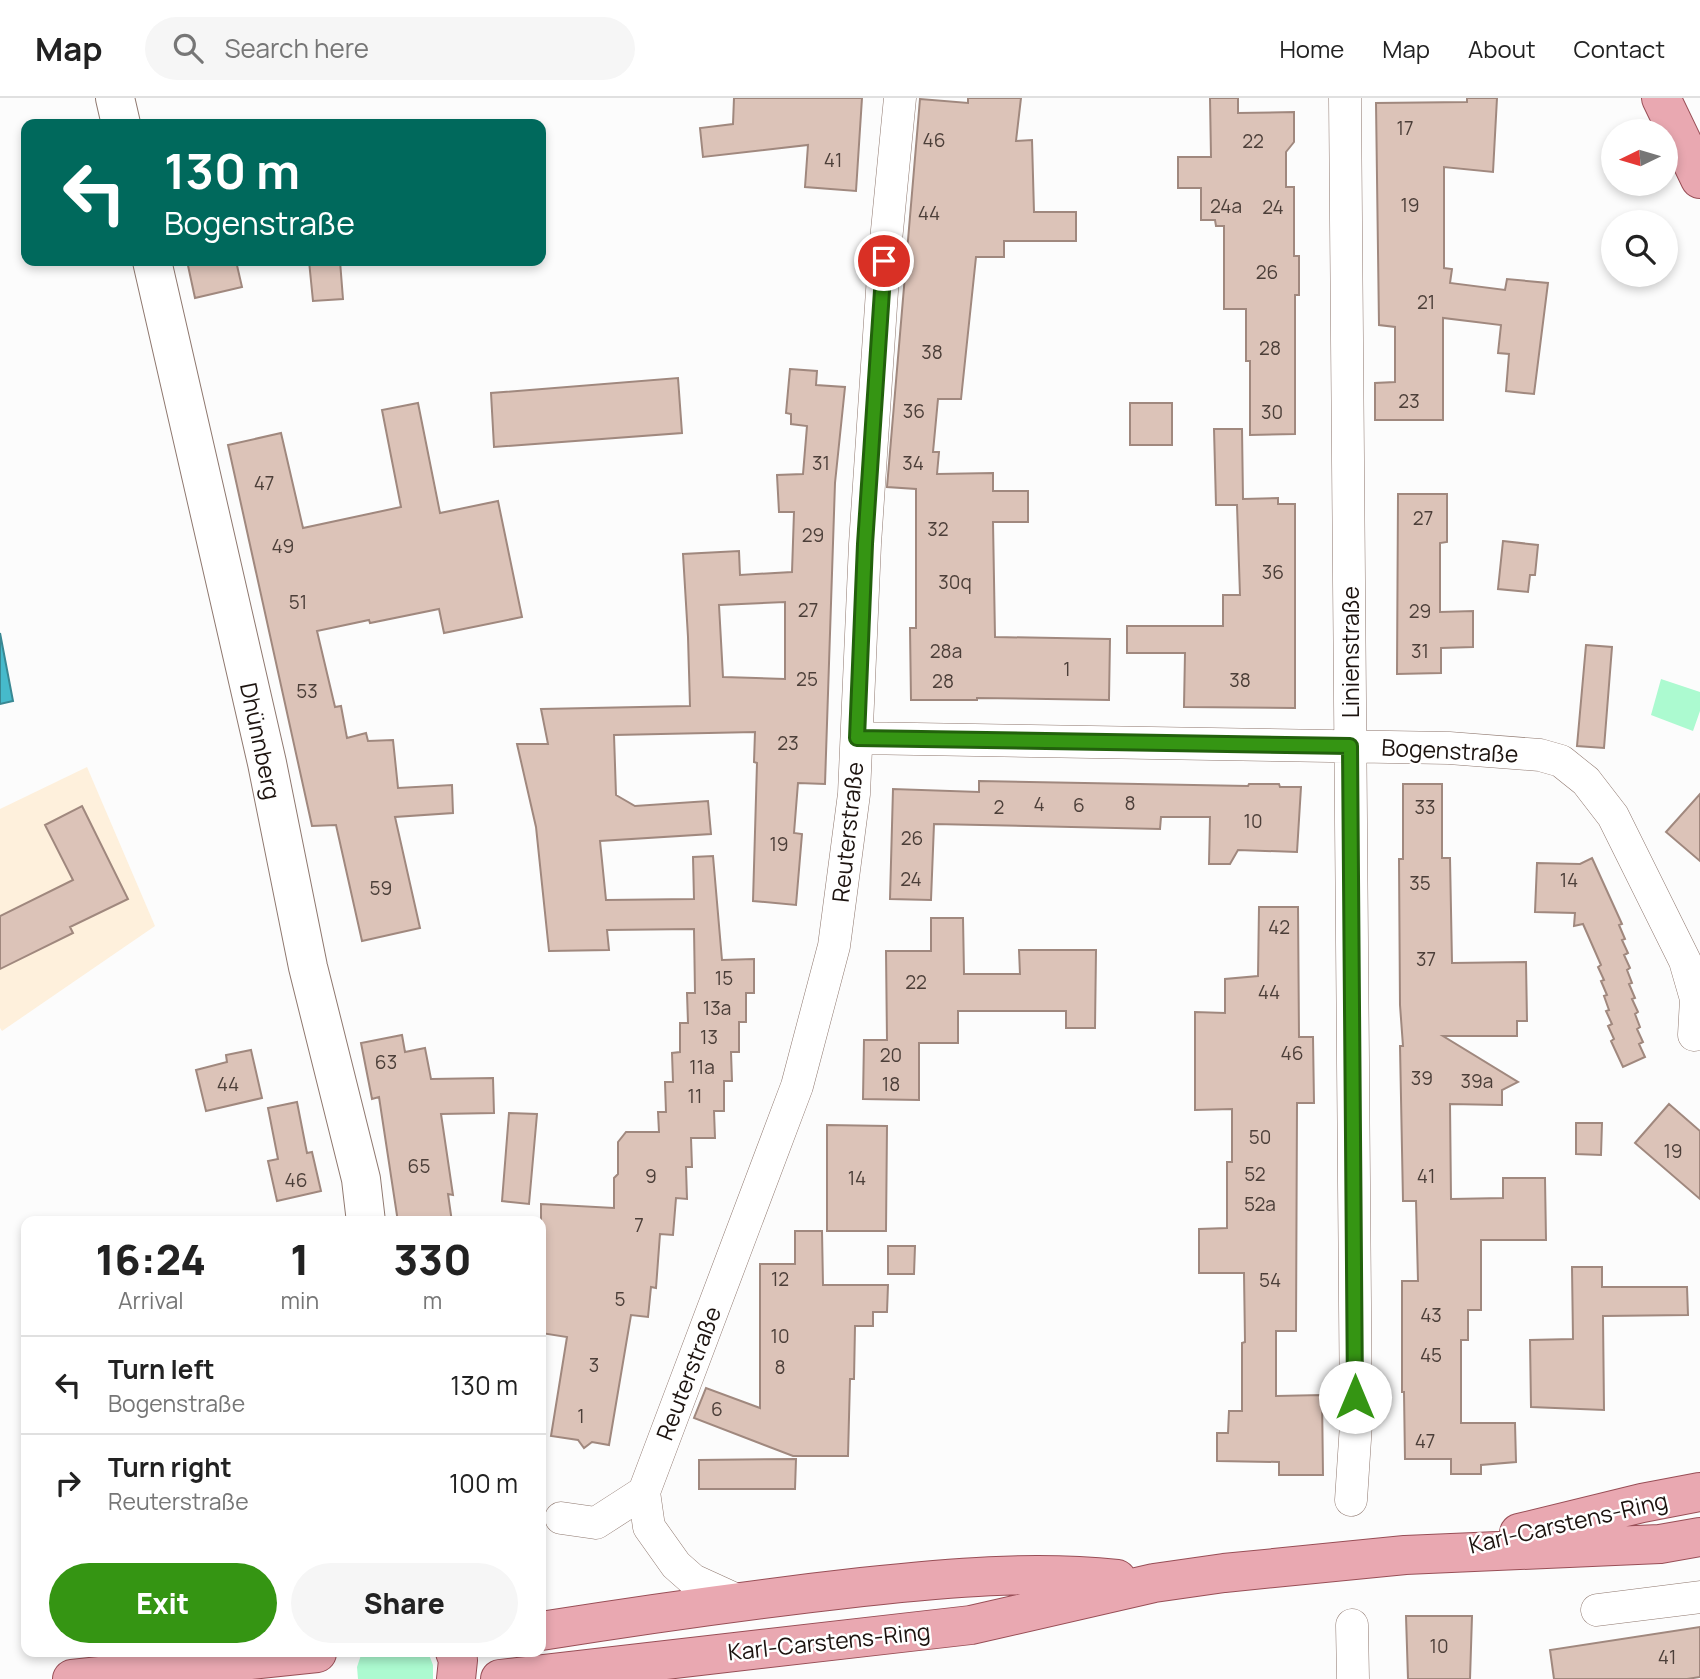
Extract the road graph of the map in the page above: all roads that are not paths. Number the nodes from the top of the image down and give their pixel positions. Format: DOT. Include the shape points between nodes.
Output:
graph roads {
  1 [pos="115,98"];
  2 [pos="900,98"];
  3 [pos="1345,98"];
  4 [pos="1661,98"];
  5 [pos="120,119"];
  6 [pos="1700,178"];
  7 [pos="153,266"];
  8 [pos="857,738"];
  9 [pos="1350,746"];
  10 [pos="1694,1035"];
  11 [pos="365,1216"];
  12 [pos="643,1492"];
  13 [pos="1700,1492"];
  14 [pos="1351,1500"];
  15 [pos="561,1518"];
  16 [pos="1700,1537"];
  17 [pos="1436,1553"];
  18 [pos="1154,1583"];
  19 [pos="1700,1597"];
  20 [pos="739,1601"];
  21 [pos="1597,1610"];
  22 [pos="1352,1625"];
  23 [pos="546,1630"];
  24 [pos="457,1657"];
  25 [pos="682,1658"];
  26 [pos="317,1661"];
  27 [pos="72,1679"];
  28 [pos="457,1679"];
  29 [pos="500,1679"];
  30 [pos="644,1679"];
  31 [pos="1353,1679"];
  1 -- 5 [label="street"];
  2 -- 8 [label="street, Reuterstraße" via="866,517"];
  3 -- 9 [label="street, Linienstraße"];
  4 -- 6 [label="main road"];
  7 -- 11 [label="street, Dhünnberg" via="267,763 308,967 361,1179"];
  8 -- 9 [label="street, Bogenstraße"];
  8 -- 12 [label="street, Reuterstraße" via="834,946 797,1086"];
  9 -- 10 [label="street, Bogenstraße" via="1540,755 1561,761 1586,781 1613,816 1685,961 1696,999"];
  9 -- 14 [label="street, Linienstraße" via="1356,1424"];
  12 -- 15 [label="street" via="596,1523"];
  12 -- 20 [label="street" via="649,1527 676,1565 693,1580"];
  13 -- 17 [label="main road, Karl-Carstens-Ring"];
  16 -- 17 [label="main road, Karl-Carstens-Ring" via="1660,1544"];
  17 -- 18 [label="main road, Karl-Carstens-Ring"];
  18 -- 20 [label="main road, Karl-Carstens-Ring" via="1086,1576 970,1576"];
  18 -- 25 [label="main road, Karl-Carstens-Ring" via="971,1625"];
  19 -- 21 [label="street"];
  20 -- 23 [label="main road, Karl-Carstens-Ring"];
  22 -- 31 [label="street"];
  24 -- 28 [label="main road"];
  25 -- 29 [label="main road, Karl-Carstens-Ring"];
  25 -- 30 [label="street"];
  26 -- 27 [label="main road"];
}
